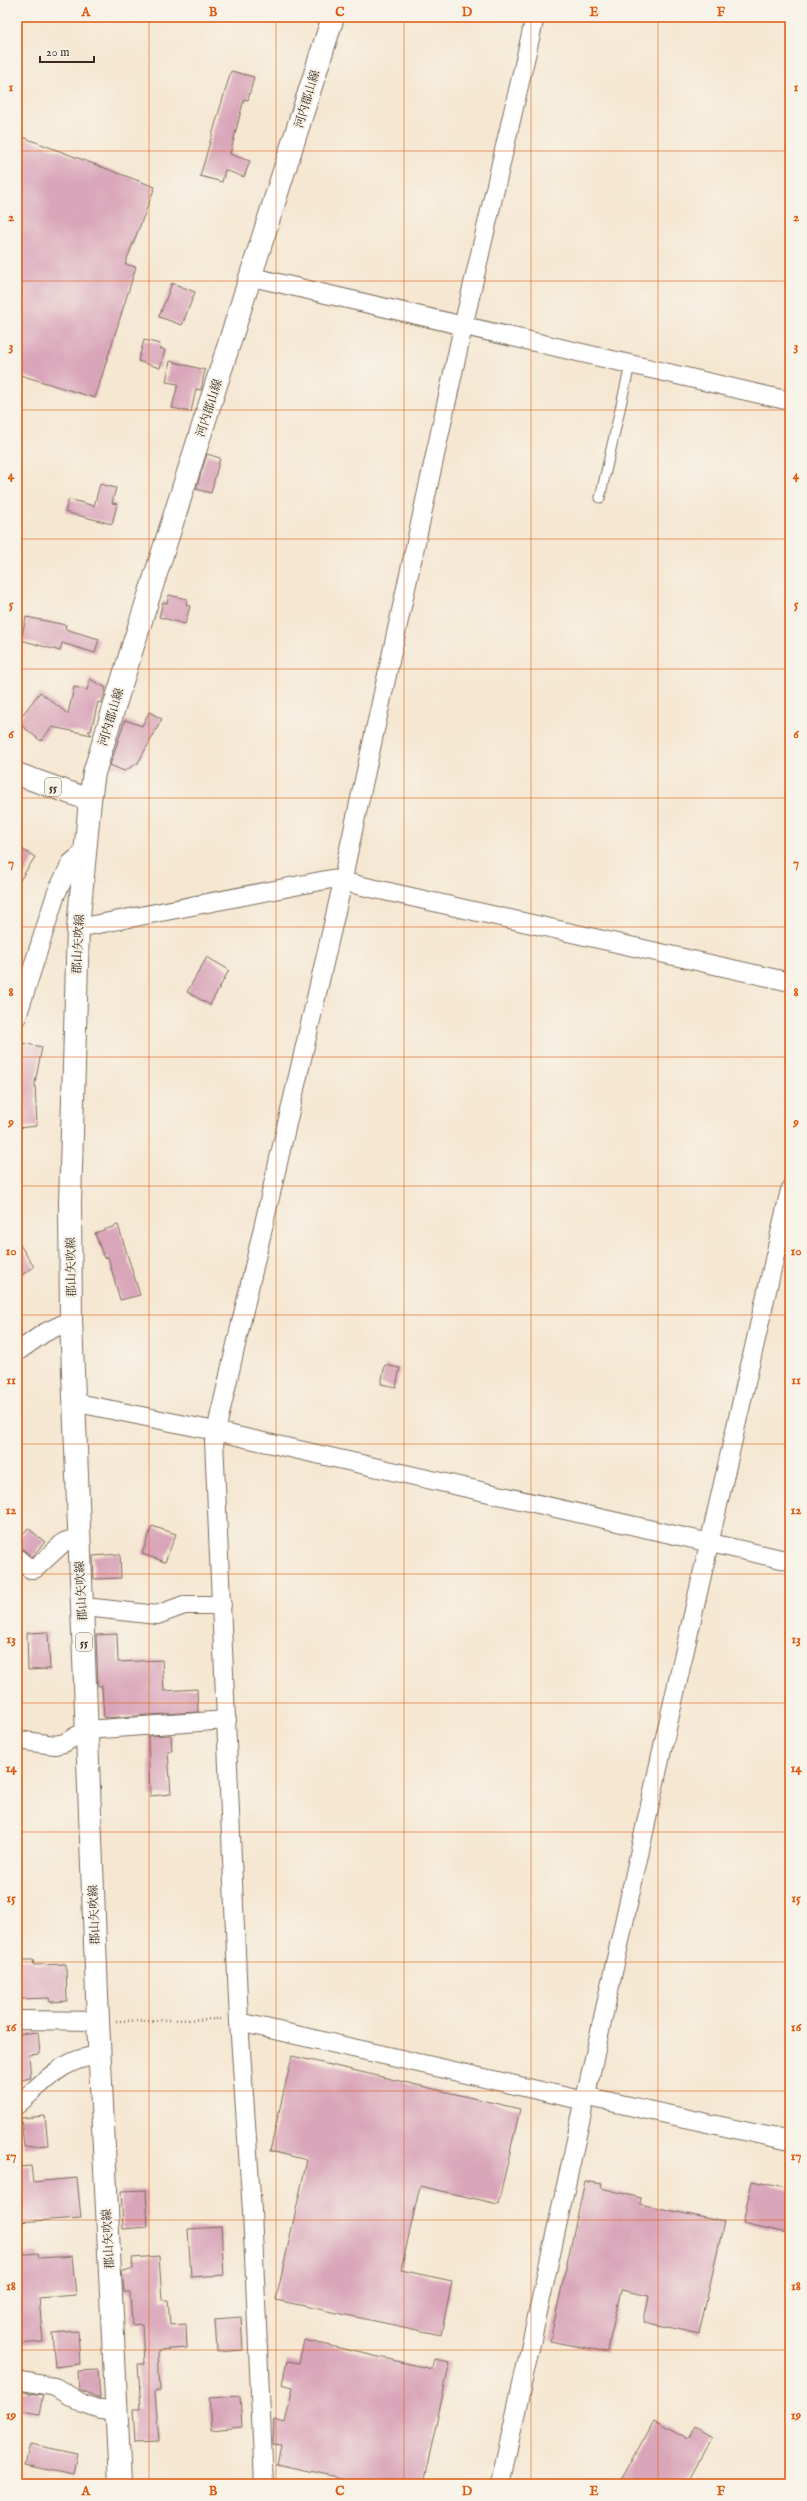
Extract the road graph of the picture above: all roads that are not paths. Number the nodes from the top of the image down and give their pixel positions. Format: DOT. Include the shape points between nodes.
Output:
graph roads {
  1 [pos="333,17"];
  2 [pos="535,17"];
  3 [pos="252,277"];
  4 [pos="463,327"];
  5 [pos="630,365"];
  6 [pos="790,401"];
  7 [pos="600,498"];
  8 [pos="17,774"];
  9 [pos="90,800"];
  10 [pos="84,852"];
  11 [pos="343,881"];
  12 [pos="78,928"];
  13 [pos="790,982"];
  14 [pos="17,1016"];
  15 [pos="790,1190"];
  16 [pos="71,1320"];
  17 [pos="17,1352"];
  18 [pos="73,1402"];
  19 [pos="216,1431"];
  20 [pos="79,1537"];
  21 [pos="709,1543"];
  22 [pos="17,1558"];
  23 [pos="790,1561"];
  24 [pos="222,1605"];
  25 [pos="82,1609"];
  26 [pos="227,1720"];
  27 [pos="87,1730"];
  28 [pos="17,1740"];
  29 [pos="17,2020"];
  30 [pos="98,2021"];
  31 [pos="239,2022"];
  32 [pos="100,2055"];
  33 [pos="585,2098"];
  34 [pos="17,2105"];
  35 [pos="790,2141"];
  36 [pos="17,2380"];
  37 [pos="116,2411"];
  38 [pos="120,2484"];
  39 [pos="264,2484"];
  40 [pos="500,2484"];
  1 -- 3 [label="main road, 河内郡山線"];
  2 -- 4 [label="street"];
  3 -- 4 [label="street"];
  3 -- 9 [label="main road, 河内郡山線" via="132,649 94,774"];
  4 -- 5 [label="street"];
  4 -- 11 [label="street"];
  5 -- 6 [label="street"];
  5 -- 7 [label="lane"];
  8 -- 9 [label="main road, 55"];
  9 -- 10 [label="main road, 郡山矢吹線 / 55"];
  10 -- 12 [label="main road, 郡山矢吹線 / 55"];
  10 -- 14 [label="street" via="70,863 56,894"];
  11 -- 12 [label="street" via="331,879"];
  11 -- 13 [label="street"];
  11 -- 19 [label="street"];
  12 -- 16 [label="main road, 郡山矢吹線 / 55" via="70,1202"];
  15 -- 21 [label="street"];
  16 -- 17 [label="street" via="44,1333"];
  16 -- 18 [label="main road, 郡山矢吹線 / 55"];
  18 -- 19 [label="street"];
  18 -- 20 [label="main road, 郡山矢吹線 / 55"];
  19 -- 21 [label="street"];
  19 -- 24 [label="street"];
  20 -- 22 [label="street" via="64,1542 35,1569 30,1569"];
  20 -- 25 [label="main road, 郡山矢吹線 / 55"];
  21 -- 23 [label="street"];
  21 -- 33 [label="street"];
  24 -- 25 [label="street" via="184,1605 156,1615"];
  24 -- 26 [label="street"];
  25 -- 27 [label="main road, 郡山矢吹線 / 55"];
  26 -- 27 [label="street"];
  26 -- 31 [label="street"];
  27 -- 28 [label="street" via="64,1743 55,1745"];
  27 -- 30 [label="main road, 郡山矢吹線 / 55"];
  29 -- 30 [label="street"];
  30 -- 32 [label="main road, 郡山矢吹線 / 55"];
  31 -- 33 [label="street" via="576,2100"];
  31 -- 39 [label="street" via="252,2211"];
  32 -- 34 [label="street" via="74,2059 64,2064"];
  32 -- 37 [label="main road, 郡山矢吹線 / 55"];
  33 -- 35 [label="street"];
  33 -- 40 [label="street"];
  36 -- 37 [label="street" via="55,2387 74,2400 101,2410"];
  37 -- 38 [label="main road, 郡山矢吹線 / 55"];
}
